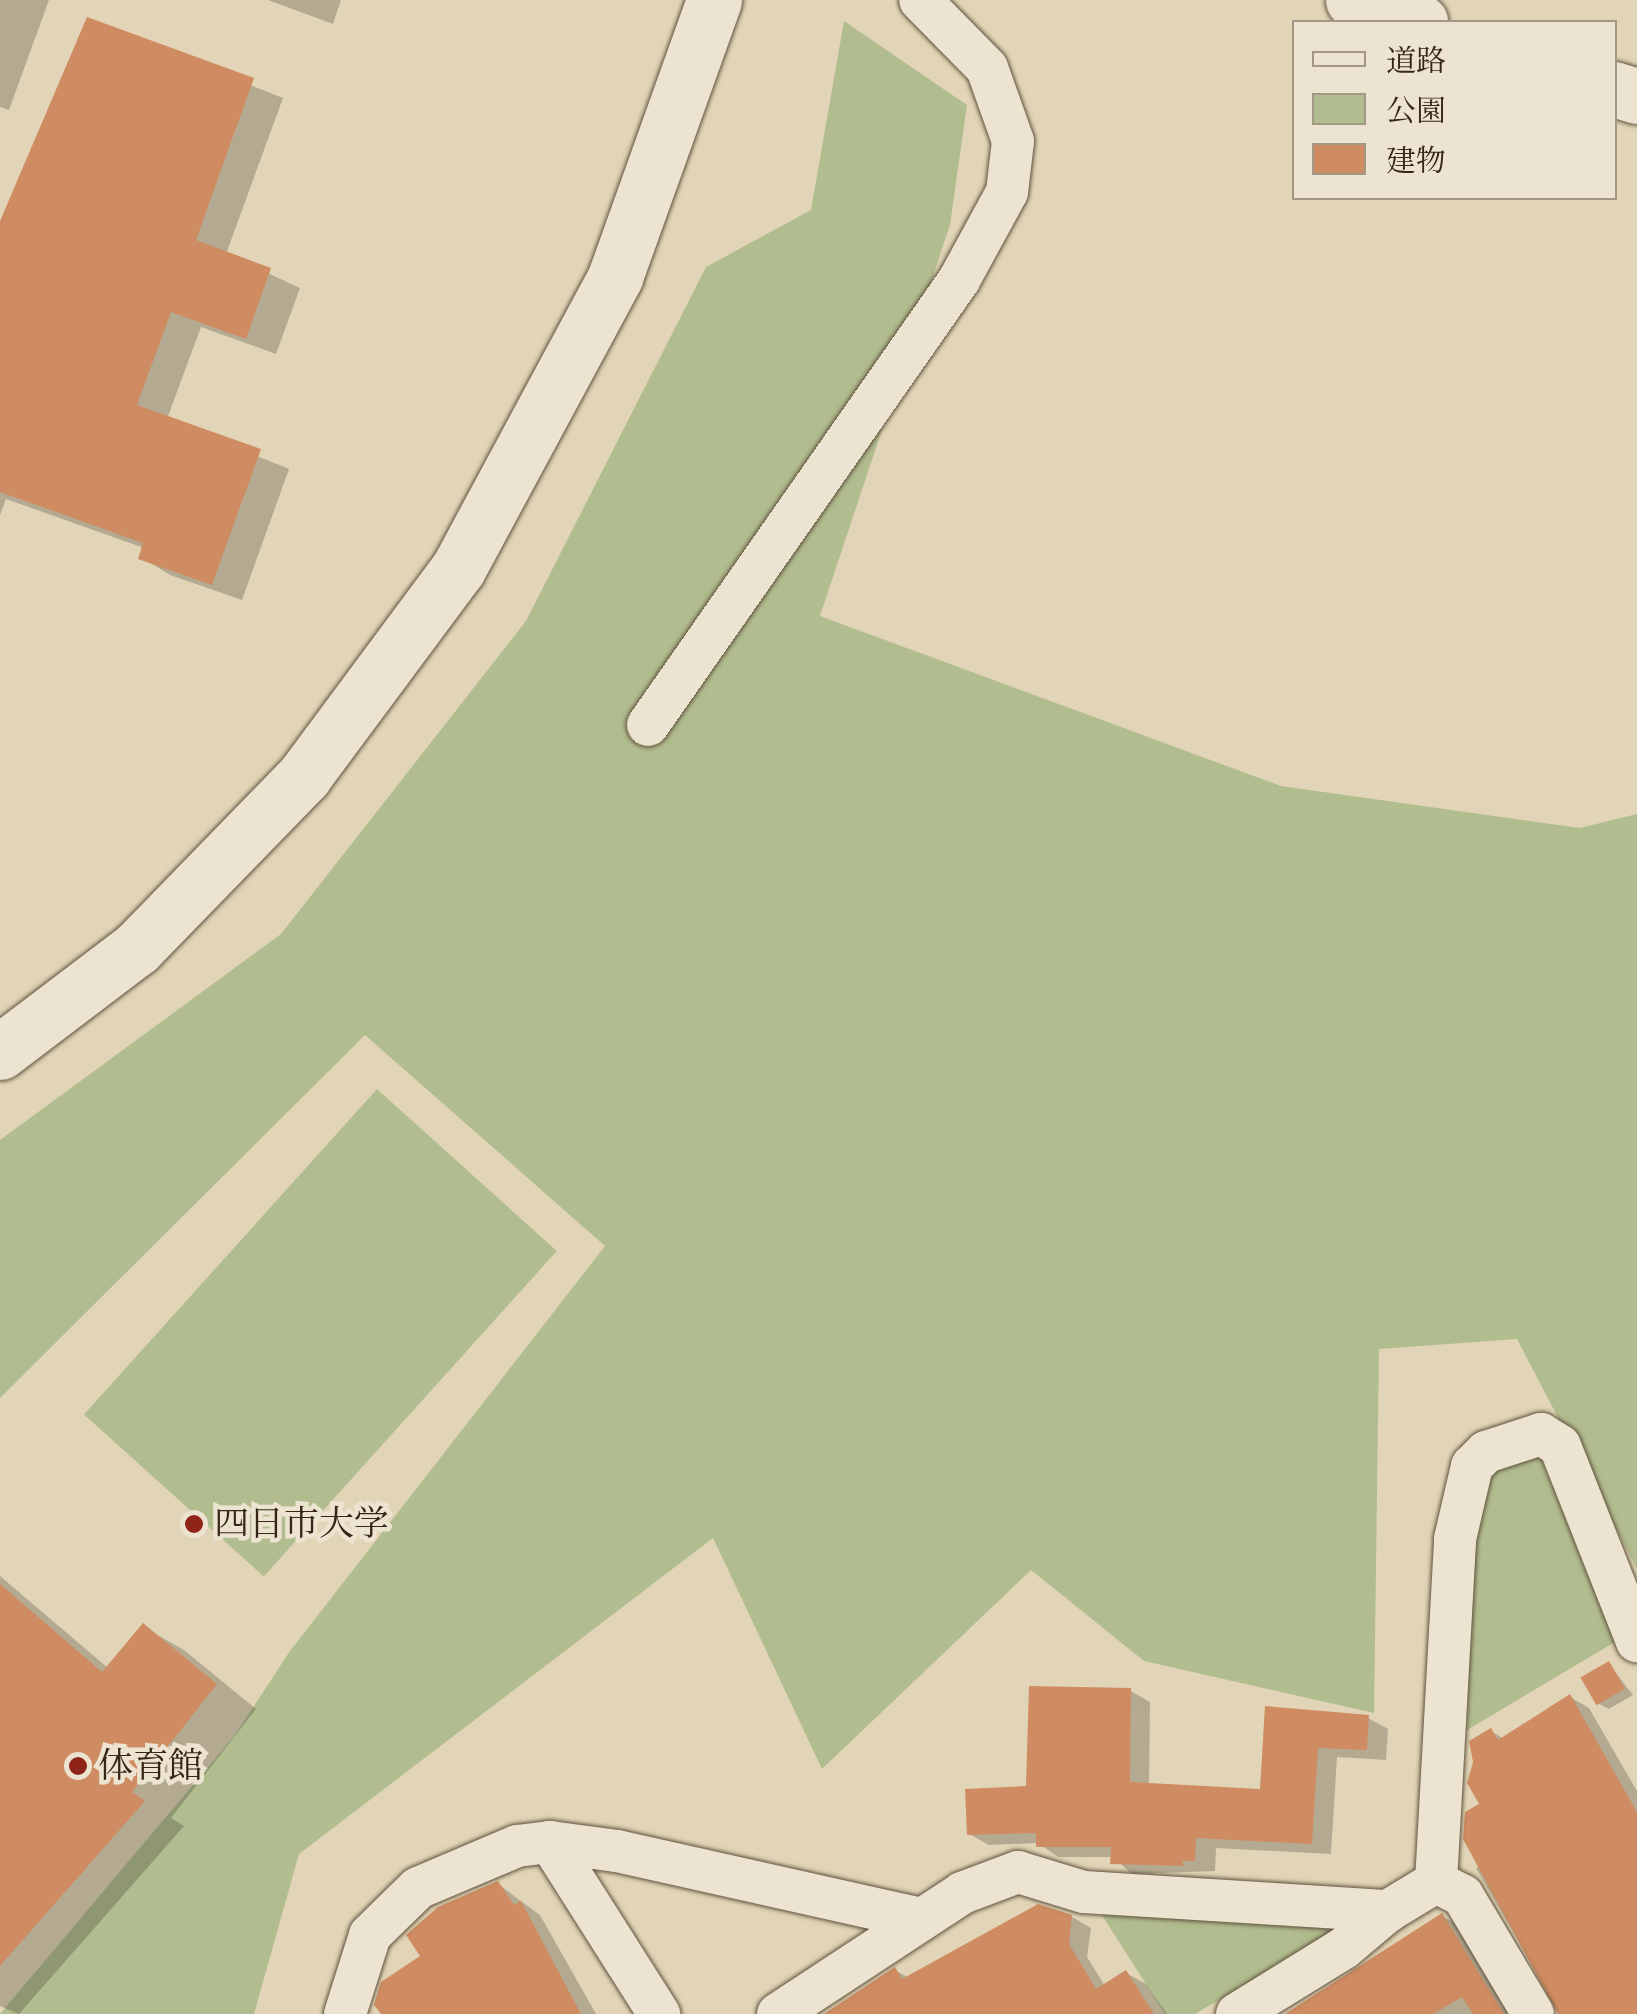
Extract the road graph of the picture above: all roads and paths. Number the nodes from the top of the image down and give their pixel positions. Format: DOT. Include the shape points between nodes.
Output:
graph roads {
  1 [pos="714,0"];
  2 [pos="920,0"];
  3 [pos="1354,0"];
  4 [pos="1414,20"];
  5 [pos="648,725"];
  6 [pos="0,1052"];
  7 [pos="1637,1641"];
  8 [pos="550,1842"];
  9 [pos="1436,1882"];
  10 [pos="1388,1911"];
  11 [pos="922,1918"];
  12 [pos="346,2014"];
  13 [pos="659,2014"];
  14 [pos="778,2014"];
  15 [pos="1237,2014"];
  16 [pos="1534,2014"];
  1 -- 6 [label="street" via="616,276 458,569 304,776 137,948"];
  2 -- 5 [label="street" via="987,68 1014,141 1008,192 959,280"];
  3 -- 4 [label="street"];
  7 -- 9 [label="street" via="1560,1446 1541,1434 1486,1452 1472,1466 1455,1539"];
  8 -- 11 [label="street"];
  8 -- 12 [label="street" via="517,1846 418,1888 370,1935"];
  8 -- 13 [label="street"];
  9 -- 10 [label="street"];
  9 -- 16 [label="street" via="1463,1896"];
  10 -- 11 [label="street" via="1084,1892 1018,1872 962,1893"];
  10 -- 15 [label="street" via="1344,1948"];
  11 -- 14 [label="street"];
}
